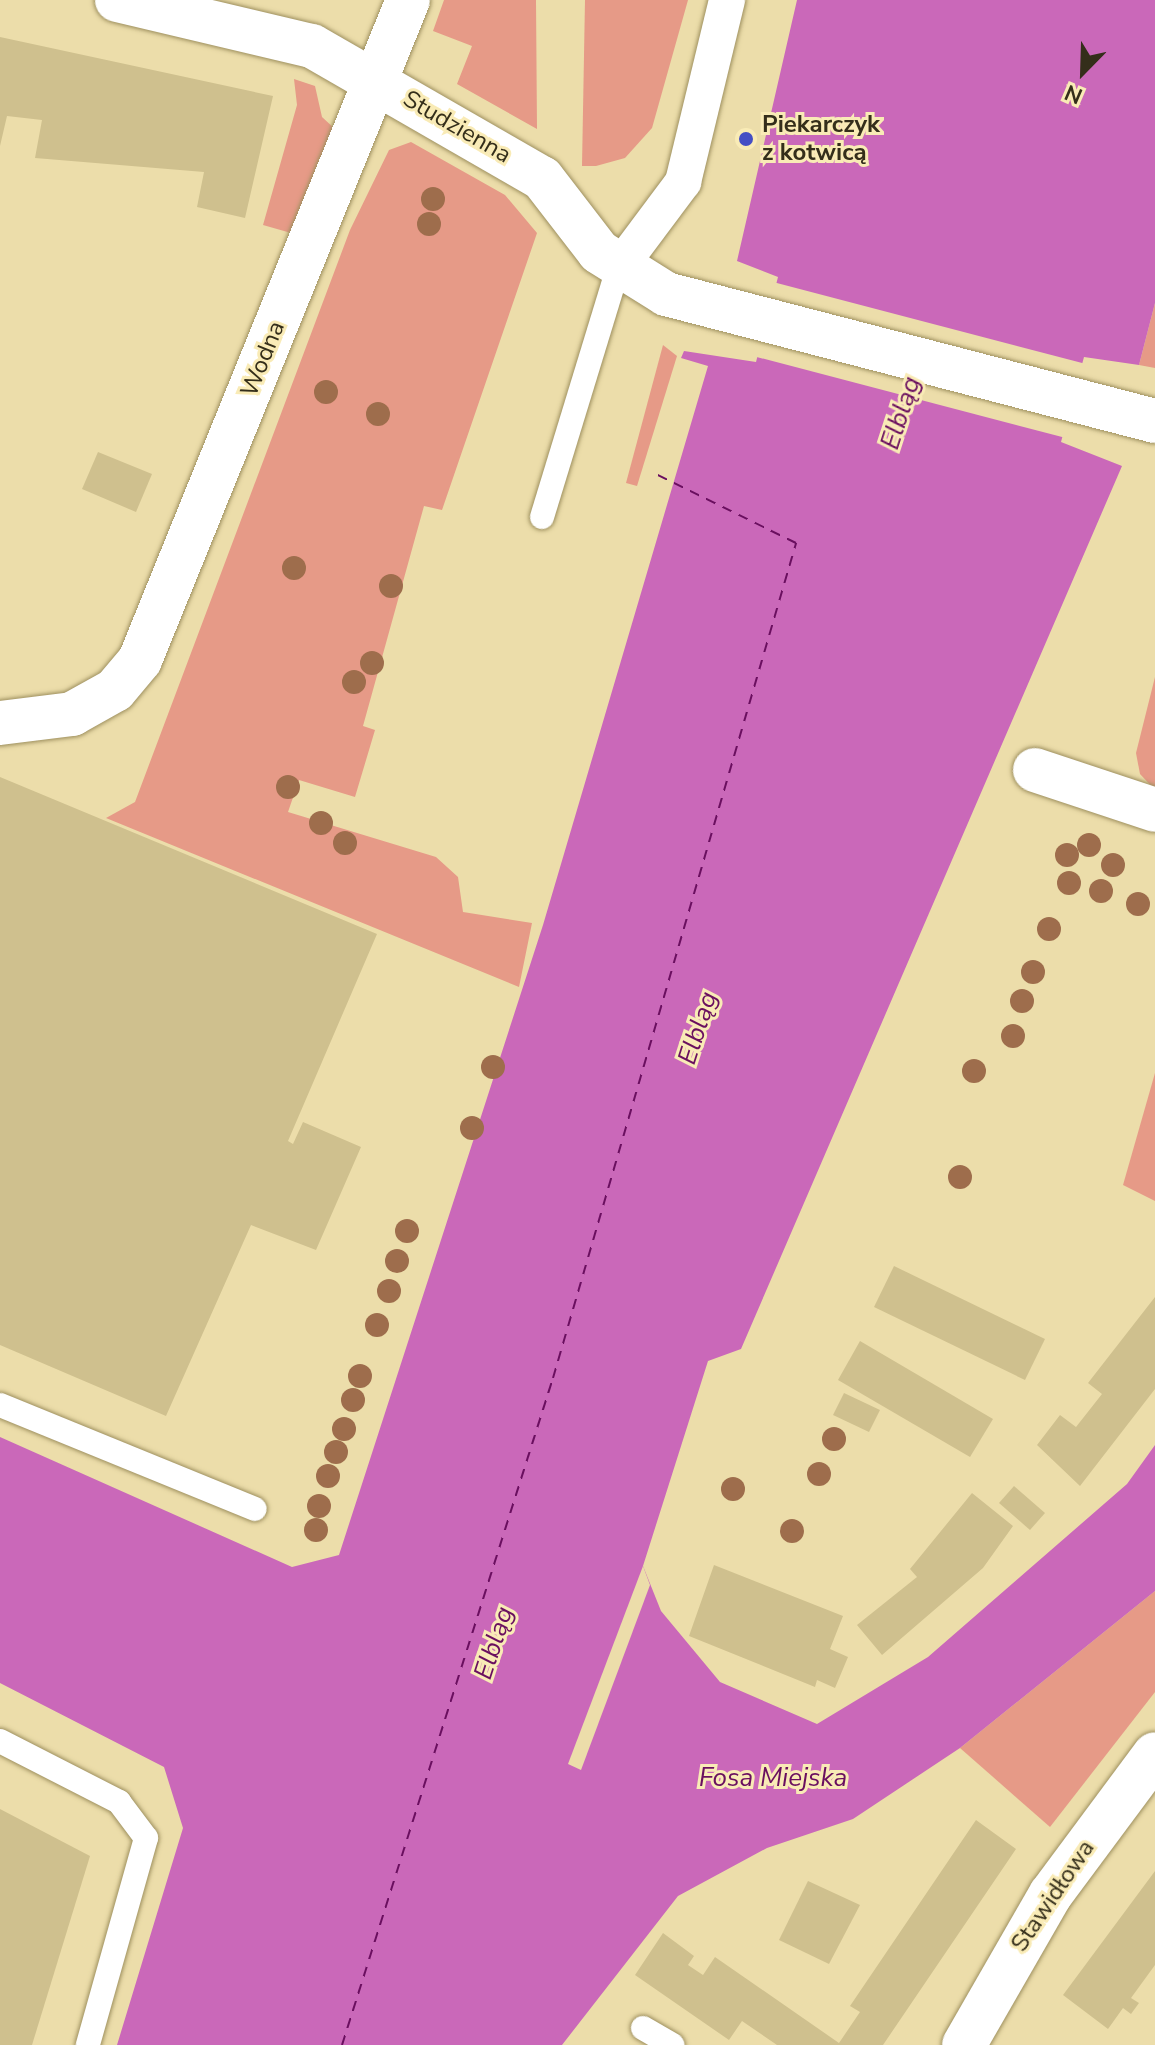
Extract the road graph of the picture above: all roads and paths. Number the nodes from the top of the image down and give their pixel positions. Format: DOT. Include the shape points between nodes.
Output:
graph roads {
  1 [pos="117,0"];
  2 [pos="408,0"];
  3 [pos="727,0"];
  4 [pos="378,81"];
  5 [pos="618,269"];
  6 [pos="1155,421"];
  7 [pos="542,517"];
  8 [pos="0,723"];
  9 [pos="1035,770"];
  10 [pos="1155,810"];
  11 [pos="0,1405"];
  12 [pos="255,1509"];
  13 [pos="0,1741"];
  14 [pos="1155,1754"];
  15 [pos="643,2028"];
  16 [pos="88,2045"];
  17 [pos="672,2045"];
  18 [pos="964,2045"];
  1 -- 4 [label="street, Studzienna" via="312,46"];
  2 -- 4 [label="street, Wodna"];
  3 -- 5 [label="street" via="683,182"];
  4 -- 5 [label="street, Studzienna" via="542,178"];
  4 -- 8 [label="street, Wodna" via="155,632 129,675 96,703 48,721"];
  5 -- 6 [label="street, Studzienna" via="666,294"];
  5 -- 7 [label="lane"];
  9 -- 10 [label="street"];
  11 -- 12 [label="lane"];
  13 -- 16 [label="lane" via="119,1802 146,1838"];
  14 -- 18 [label="street, Stawidłowa" via="1051,1894"];
  15 -- 17 [label="lane"];
}
